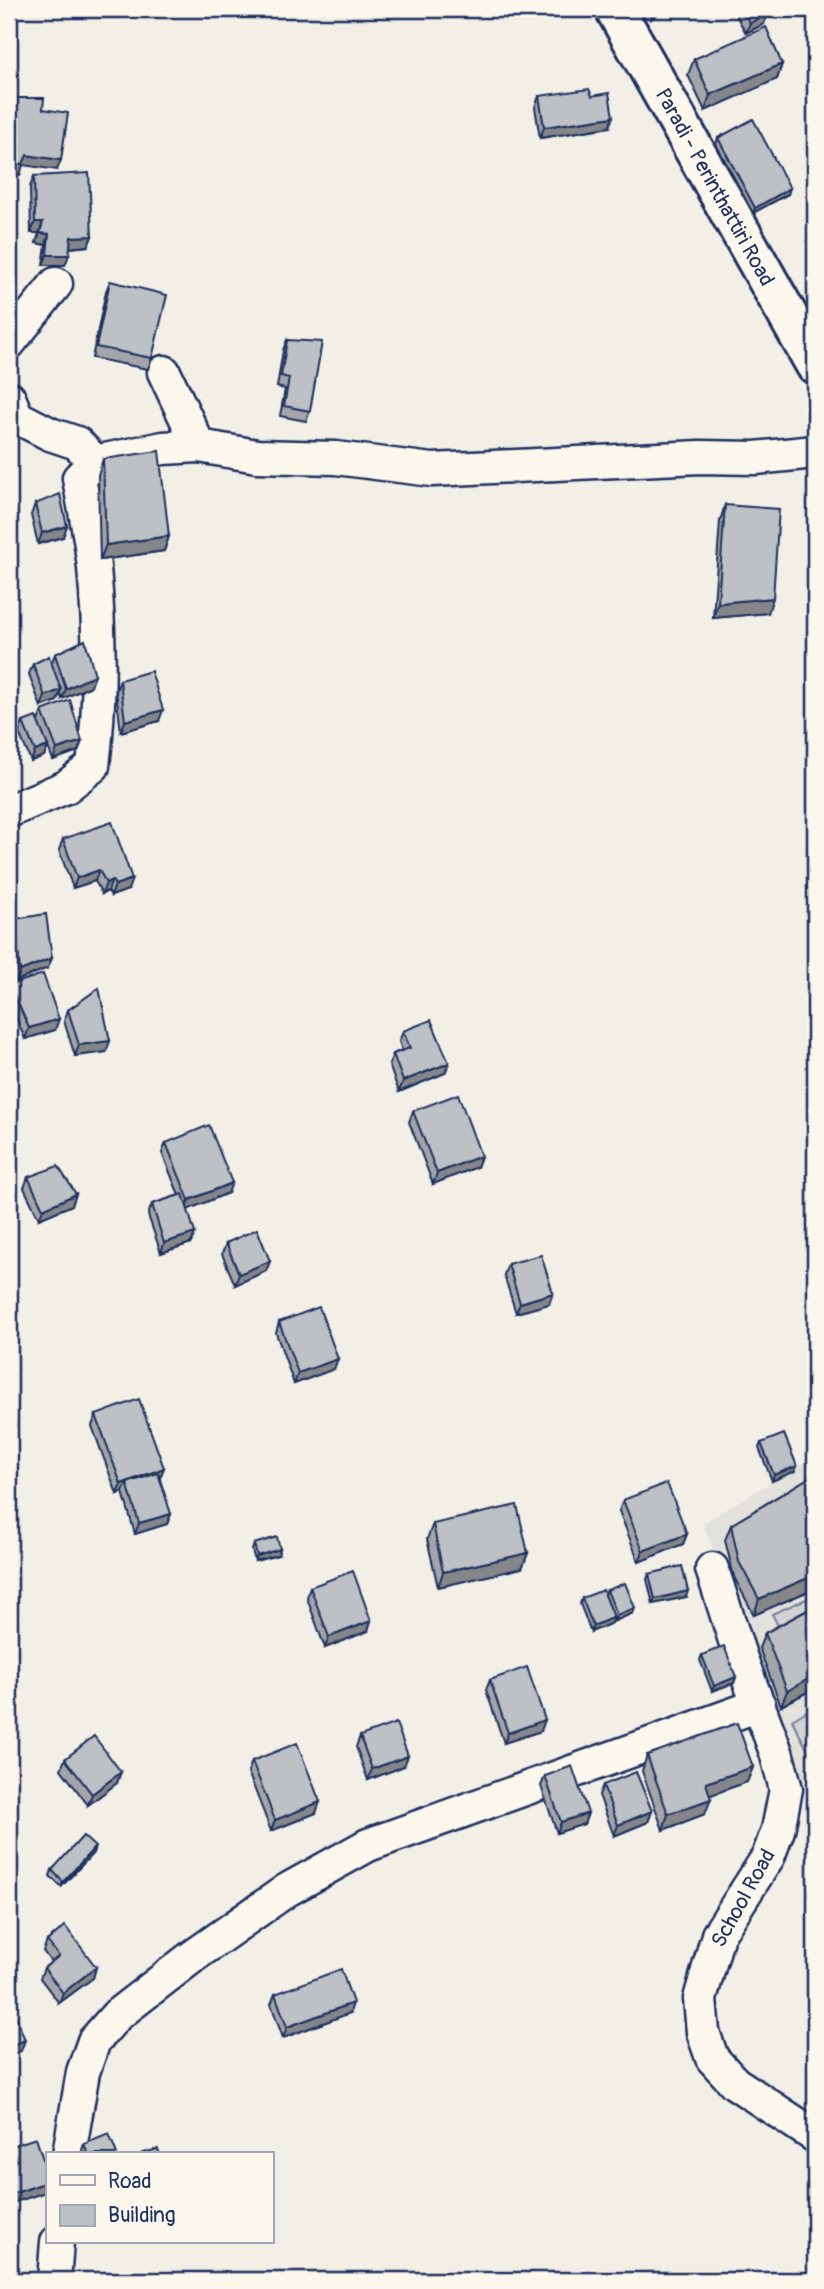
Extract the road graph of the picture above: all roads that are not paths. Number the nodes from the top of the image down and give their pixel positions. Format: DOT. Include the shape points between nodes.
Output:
graph roads {
  1 [pos="615,9"];
  2 [pos="56,284"];
  3 [pos="9,343"];
  4 [pos="815,364"];
  5 [pos="164,372"];
  6 [pos="9,398"];
  7 [pos="199,446"];
  8 [pos="815,452"];
  9 [pos="95,462"];
  10 [pos="9,811"];
  11 [pos="712,1569"];
  12 [pos="759,1705"];
  13 [pos="815,2136"];
  14 [pos="69,2152"];
  15 [pos="57,2244"];
  16 [pos="54,2280"];
  1 -- 4 [label="main road, Paradi - Perinthattiri Road"];
  2 -- 3 [label="street"];
  5 -- 7 [label="street"];
  6 -- 9 [label="street" via="17,417 77,443"];
  7 -- 8 [label="street" via="257,456 336,458 432,470"];
  7 -- 9 [label="street"];
  9 -- 10 [label="street" via="79,478 94,566 98,646 93,766 66,787"];
  11 -- 12 [label="street, School Road"];
  12 -- 13 [label="street, School Road" via="786,1789 768,1857 718,1935 700,1999 703,2032 712,2058 735,2083"];
  12 -- 14 [label="street" via="368,1844 288,1890 117,2015 94,2041 83,2072"];
  15 -- 16 [label="street"];
}
